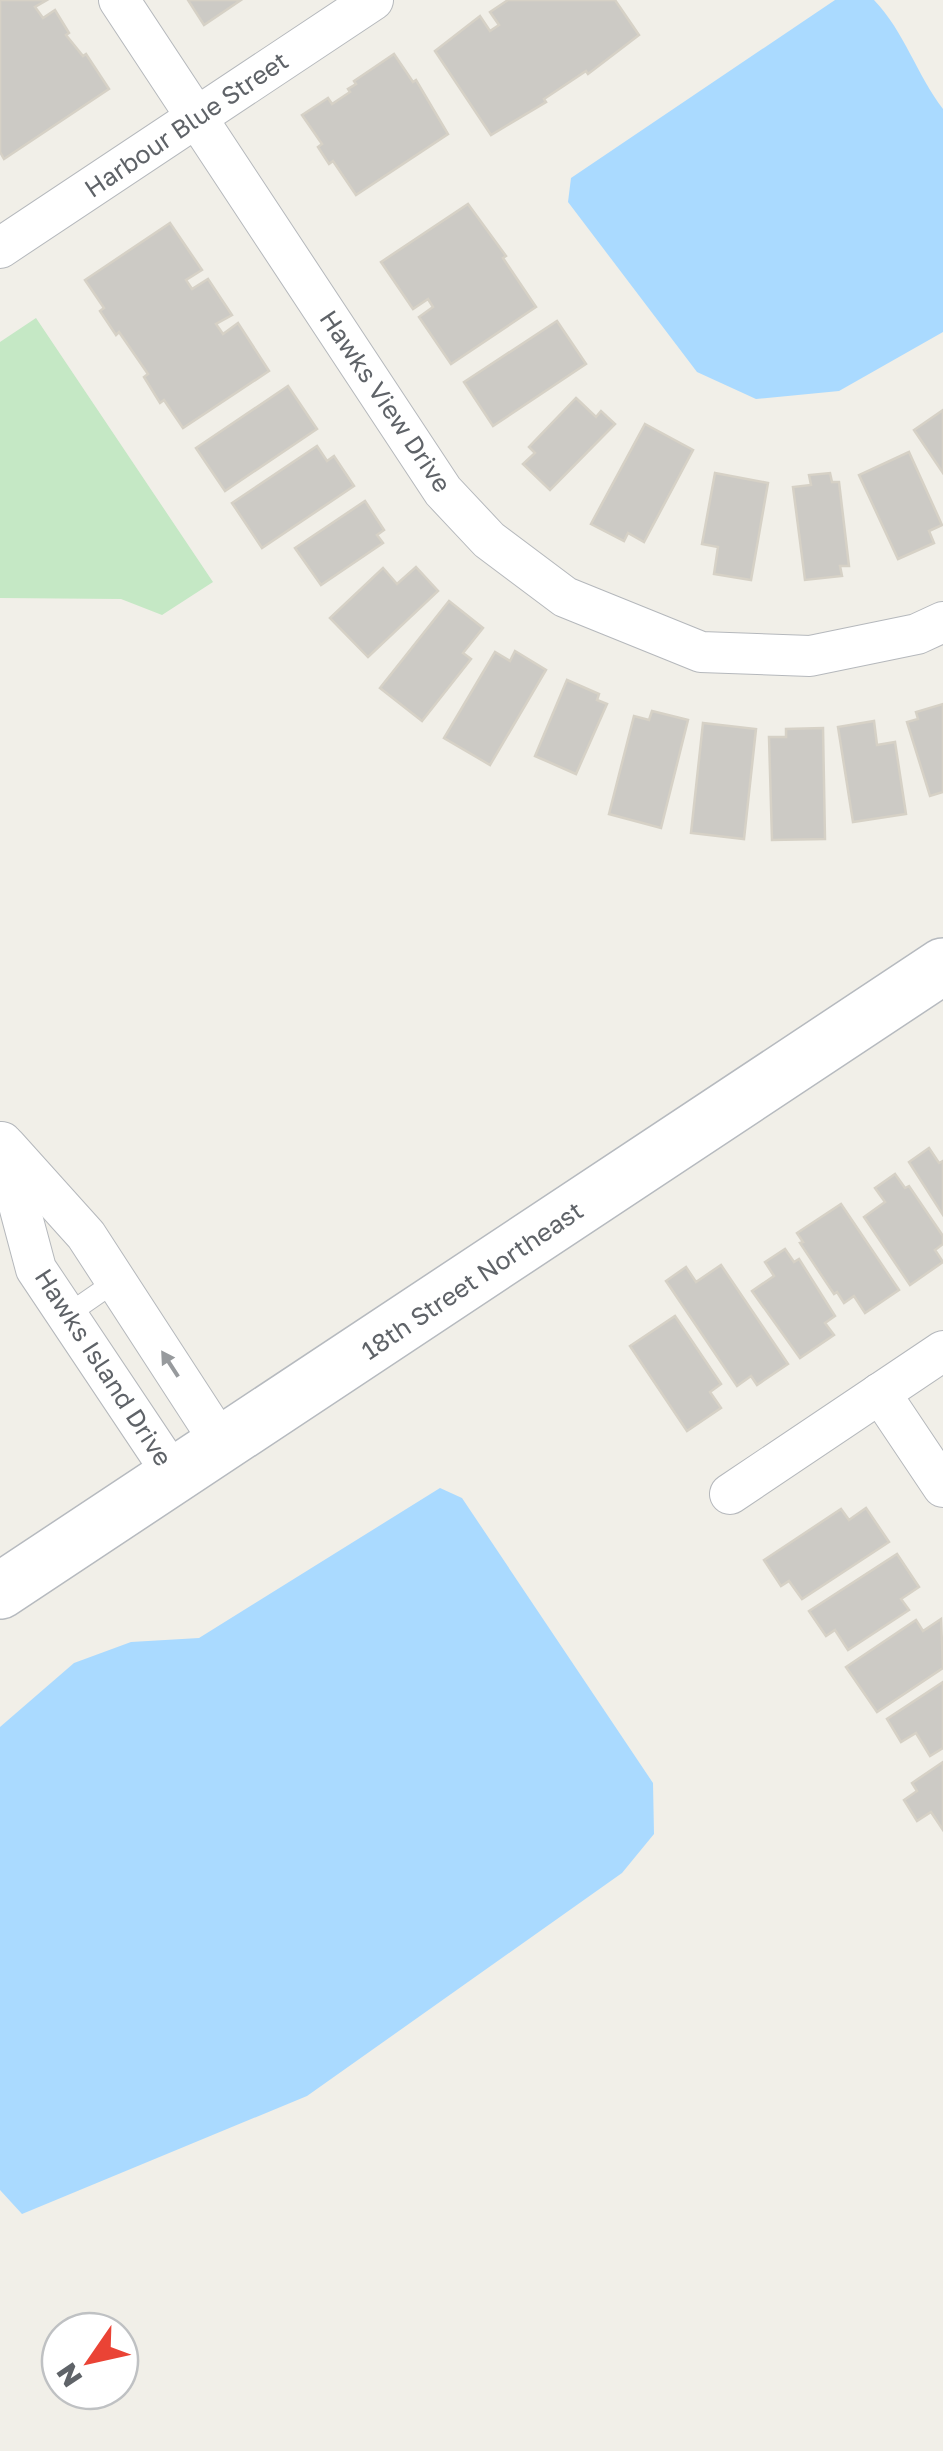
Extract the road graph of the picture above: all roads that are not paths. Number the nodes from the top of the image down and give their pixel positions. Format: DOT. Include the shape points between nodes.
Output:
graph roads {
  1 [pos="119,0"];
  2 [pos="372,0"];
  3 [pos="198,117"];
  4 [pos="0,248"];
  5 [pos="943,622"];
  6 [pos="943,966"];
  7 [pos="1,1140"];
  8 [pos="116,1281"];
  9 [pos="66,1315"];
  10 [pos="943,1351"];
  11 [pos="880,1394"];
  12 [pos="223,1446"];
  13 [pos="176,1477"];
  14 [pos="943,1488"];
  15 [pos="730,1494"];
  16 [pos="0,1591"];
  1 -- 3 [label="street, Hawks View Drive"];
  2 -- 3 [label="street, Harbour Blue Street"];
  3 -- 4 [label="street, Harbour Blue Street"];
  3 -- 5 [label="street, Hawks View Drive" via="443,491 489,540 564,597 700,652 810,656 917,634"];
  6 -- 12 [label="street, 18th Street Northeast"];
  7 -- 8 [label="street, Hawks Island Drive" via="86,1235"];
  7 -- 9 [label="street, Hawks Island Drive" via="36,1269"];
  8 -- 9 [label="lane"];
  12 -- 8 [label="street, Hawks Island Drive, one-way"];
  9 -- 13 [label="street, Hawks Island Drive"];
  10 -- 11 [label="street"];
  11 -- 14 [label="street"];
  11 -- 15 [label="street"];
  12 -- 13 [label="street, 18th Street Northeast"];
  13 -- 16 [label="street, 18th Street Northeast"];
}
